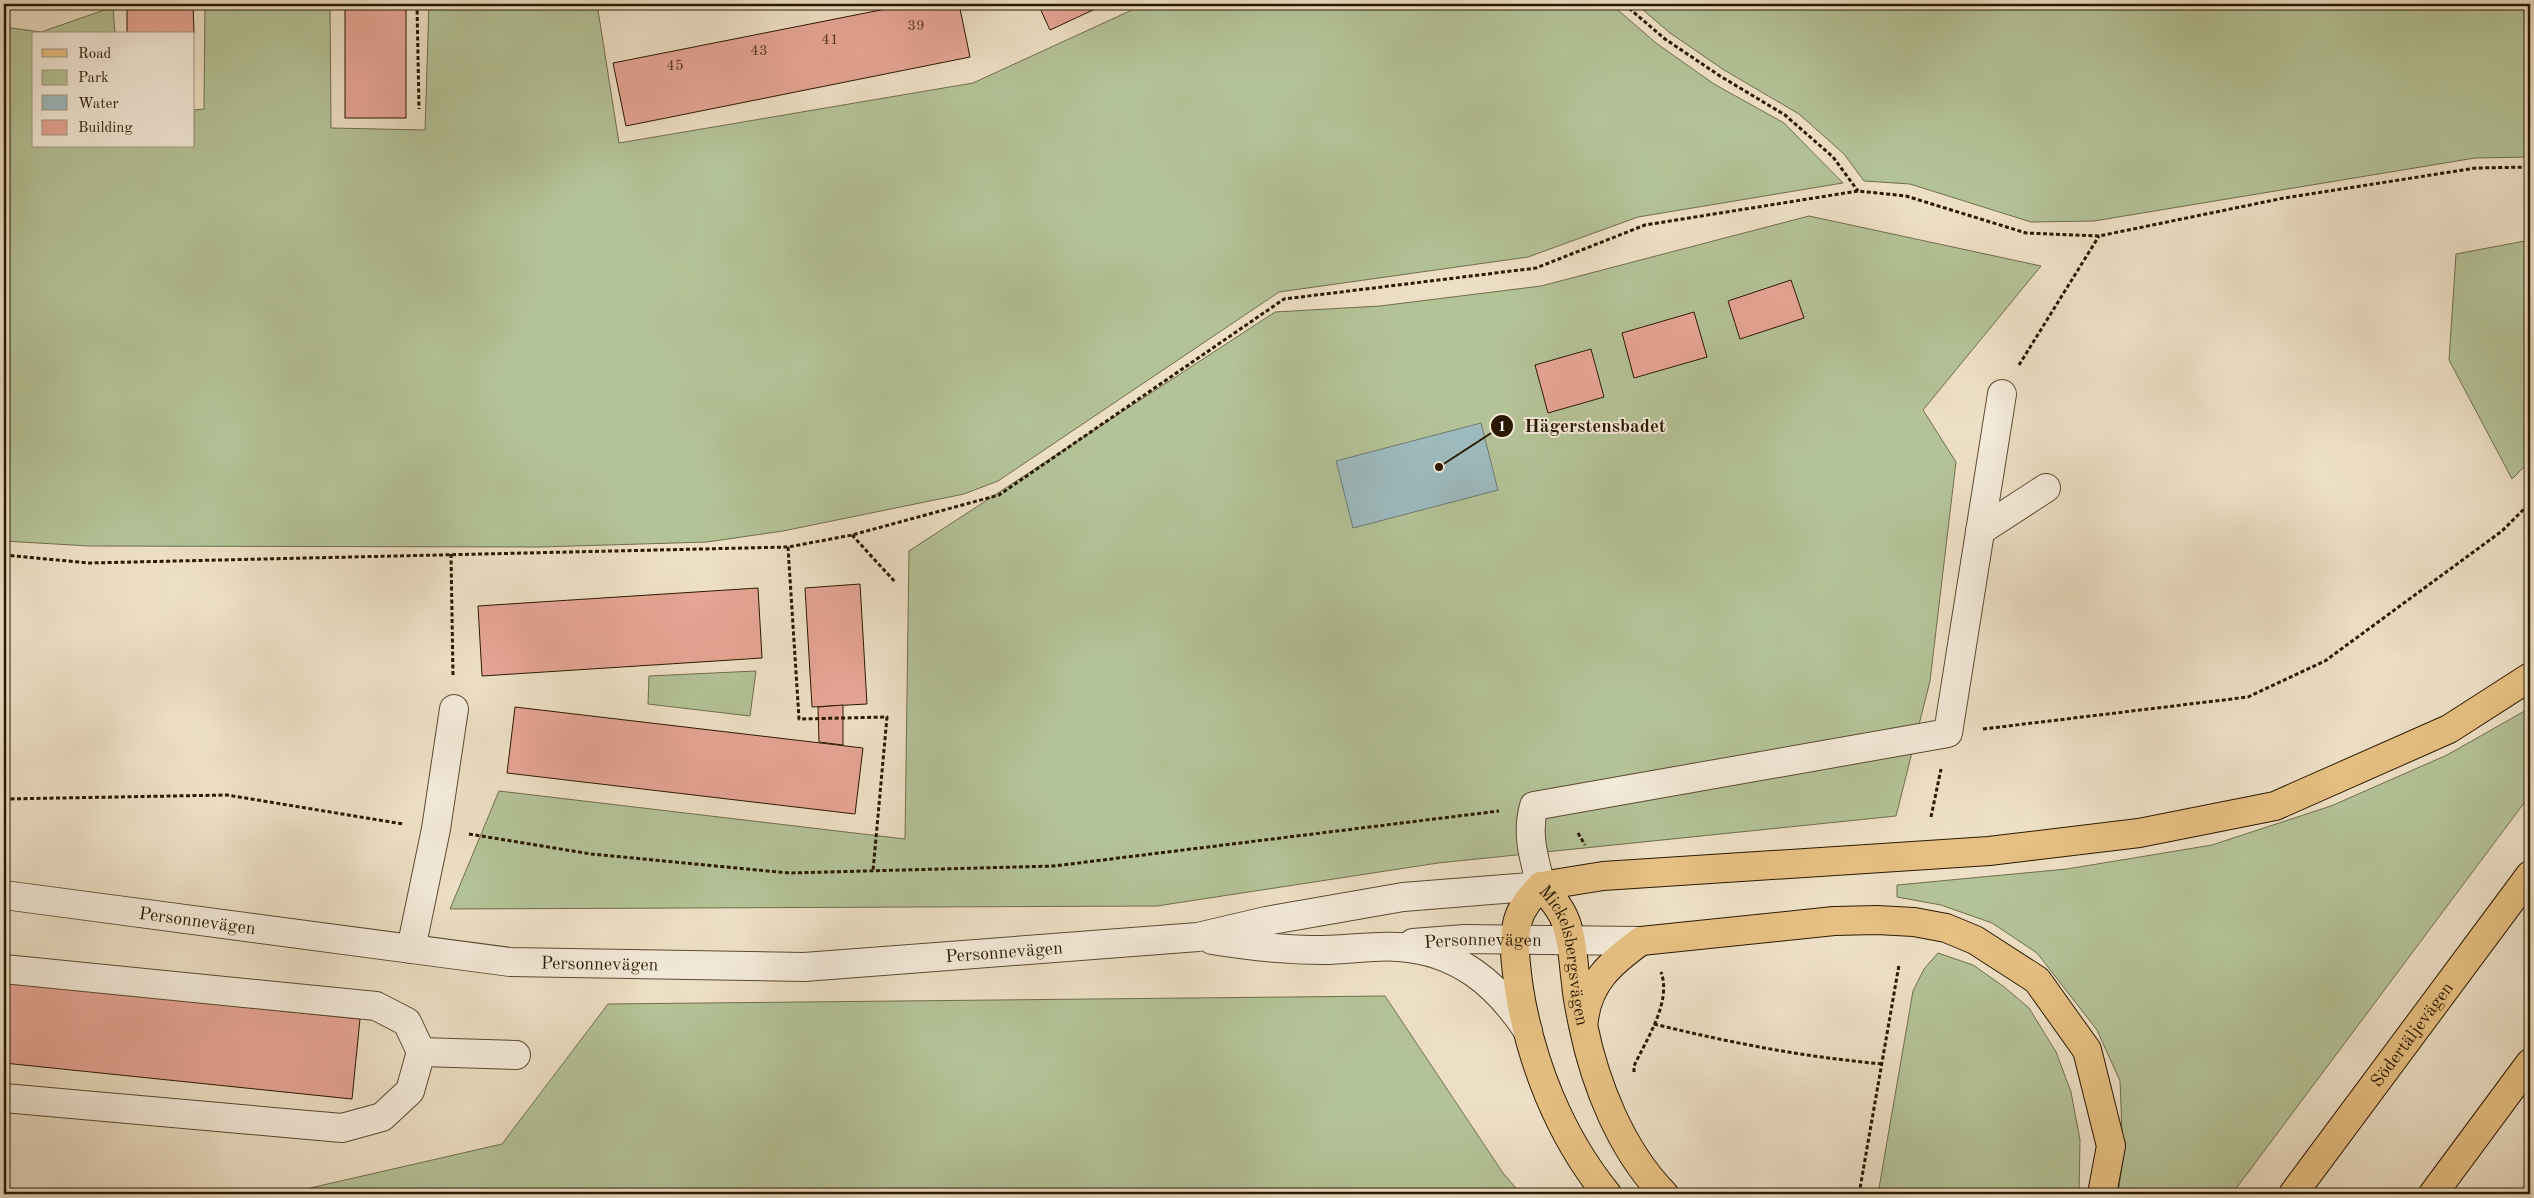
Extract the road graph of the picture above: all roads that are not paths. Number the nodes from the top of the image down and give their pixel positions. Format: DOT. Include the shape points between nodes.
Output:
graph roads {
  1 [pos="2002,394"];
  2 [pos="2046,488"];
  3 [pos="1980,531"];
  4 [pos="2530,677"];
  5 [pos="454,709"];
  6 [pos="2530,875"];
  7 [pos="1541,886"];
  8 [pos="4,895"];
  9 [pos="1198,937"];
  10 [pos="1515,939"];
  11 [pos="1571,940"];
  12 [pos="1642,940"];
  13 [pos="1367,948"];
  14 [pos="411,949"];
  15 [pos="4,969"];
  16 [pos="1583,1026"];
  17 [pos="1528,1031"];
  18 [pos="421,1052"];
  19 [pos="516,1056"];
  20 [pos="2530,1063"];
  21 [pos="4,1098"];
  22 [pos="1607,1194"];
  23 [pos="1664,1194"];
  24 [pos="2102,1194"];
  25 [pos="2293,1194"];
  26 [pos="2433,1194"];
  1 -- 3 [label="street"];
  2 -- 3 [label="street"];
  3 -- 7 [label="street" via="1948,733 1534,806 1530,836"];
  4 -- 7 [label="main road" via="2449,729 2276,806 2139,833 1990,851 1603,876"];
  5 -- 14 [label="street" via="436,829"];
  6 -- 25 [label="main road, Södertäljevägen"];
  7 -- 9 [label="street, Personnevägen" via="1403,897"];
  7 -- 10 [label="main road, Mickelsbergsvägen" via="1518,919"];
  7 -- 11 [label="main road, Mickelsbergsvägen" via="1565,920"];
  8 -- 14 [label="street, Personnevägen"];
  9 -- 13 [label="street, Personnevägen" via="1282,949"];
  9 -- 14 [label="street, Personnevägen" via="804,967 510,962"];
  10 -- 11 [label="street, Personnevägen"];
  10 -- 13 [label="street, Personnevägen" via="1465,939"];
  10 -- 17 [label="main road, Mickelsbergsvägen"];
  11 -- 12 [label="street, Personnevägen"];
  11 -- 16 [label="main road, Mickelsbergsvägen"];
  12 -- 16 [label="main road" via="1605,970 1593,987"];
  12 -- 24 [label="main road" via="1834,921 1877,920 1946,928 1975,940 2037,980 2087,1050 2111,1146"];
  13 -- 17 [label="street, Personnevägen" via="1399,947 1431,952 1460,964 1493,988"];
  15 -- 18 [label="street" via="376,1006 407,1022"];
  16 -- 23 [label="main road, Mickelsbergsvägen" via="1608,1108 1632,1151"];
  17 -- 22 [label="main road, Mickelsbergsvägen" via="1545,1086 1567,1134"];
  18 -- 19 [label="street"];
  18 -- 21 [label="street" via="410,1091 382,1117 342,1128"];
  20 -- 26 [label="main road"];
}
